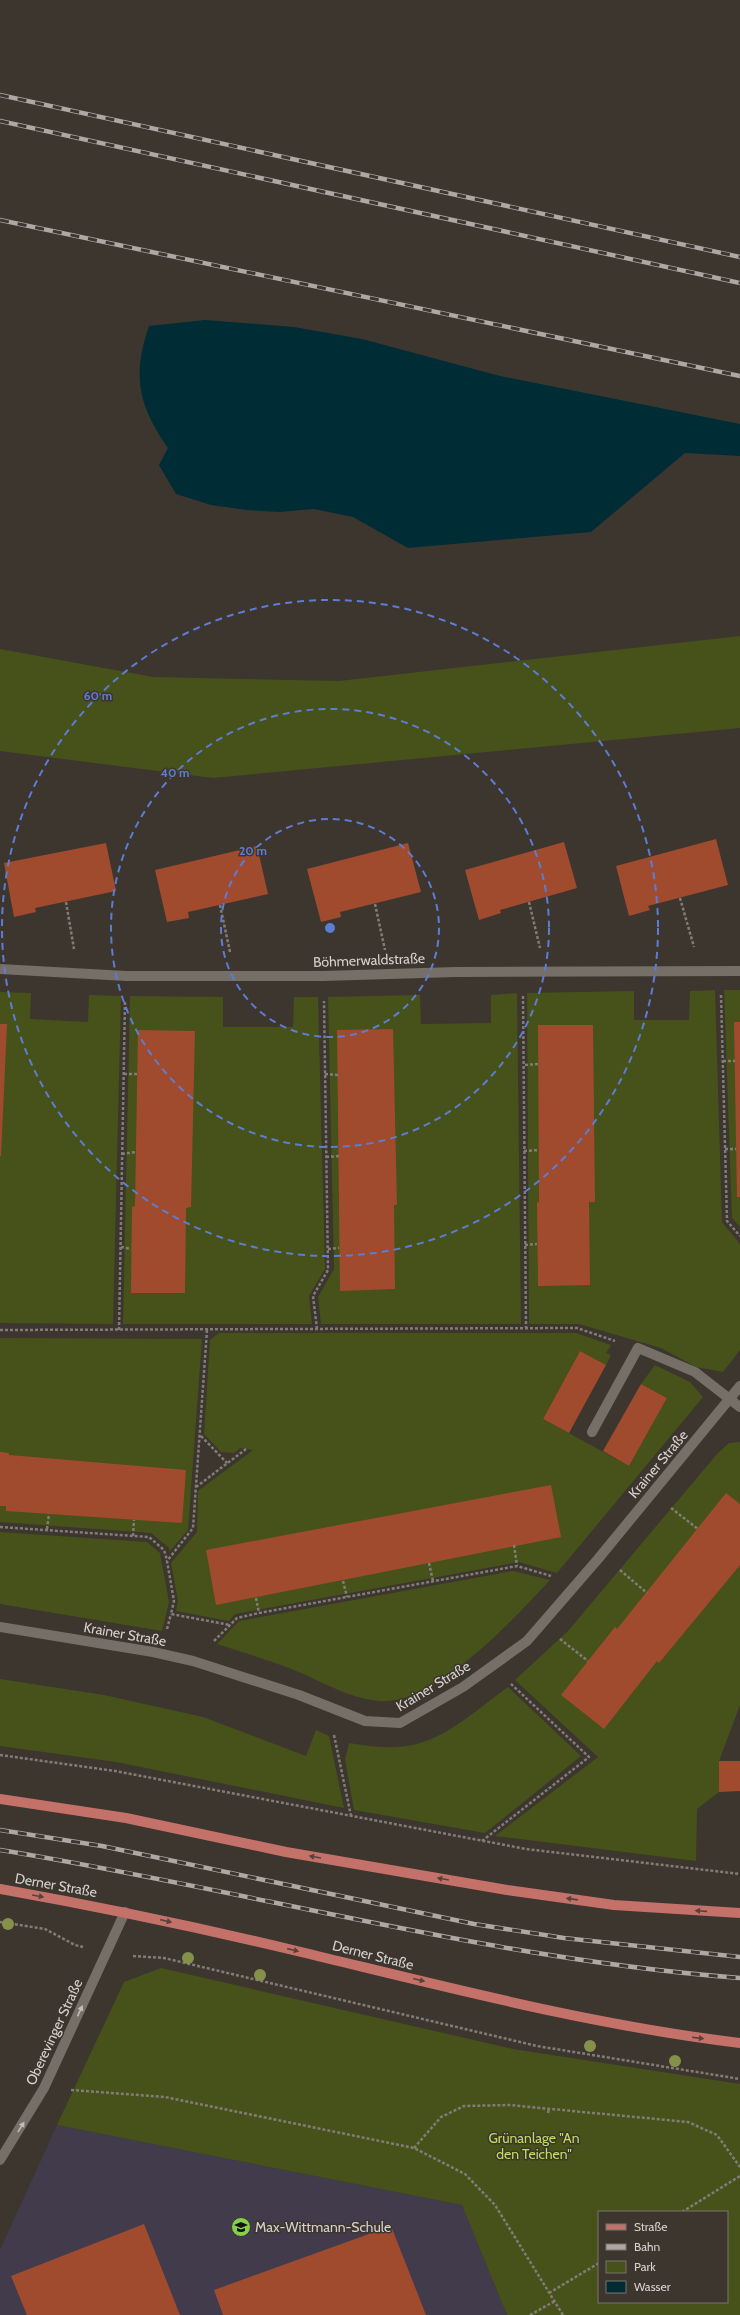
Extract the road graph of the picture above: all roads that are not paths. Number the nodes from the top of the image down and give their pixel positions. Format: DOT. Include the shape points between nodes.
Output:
graph roads {
  1 [pos="0,968"];
  2 [pos="740,971"];
  3 [pos="740,1386"];
  4 [pos="730,1400"];
  5 [pos="740,1407"];
  6 [pos="592,1432"];
  7 [pos="0,1627"];
  8 [pos="0,1799"];
  9 [pos="0,1889"];
  10 [pos="125,1912"];
  11 [pos="740,1913"];
  12 [pos="740,2044"];
  13 [pos="0,2160"];
  1 -- 2 [label="street, Böhmerwaldstraße" via="126,976"];
  3 -- 4 [label="street, Krainer Straße"];
  4 -- 5 [label="street"];
  4 -- 6 [label="street" via="695,1372 638,1348"];
  4 -- 7 [label="street, Krainer Straße" via="527,1641 463,1687 400,1723 365,1721 299,1694 193,1661"];
  11 -- 8 [label="main road, one-way" via="614,1905 507,1890 286,1852 126,1818"];
  9 -- 10 [label="main road, Derner Straße, one-way"];
  10 -- 12 [label="main road, Derner Straße, one-way" via="549,2012 659,2033"];
  13 -- 10 [label="street, Oberevinger Straße, one-way" via="44,2088"];
}
